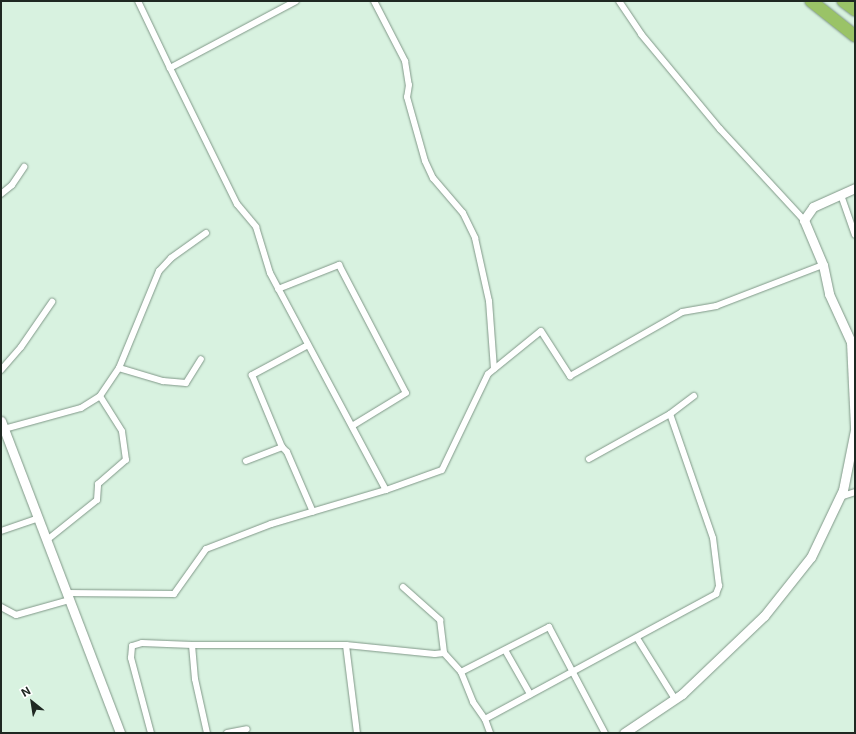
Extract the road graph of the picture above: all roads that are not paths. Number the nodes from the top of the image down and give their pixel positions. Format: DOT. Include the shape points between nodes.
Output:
graph roads {
  1 [pos="138,1"];
  2 [pos="296,1"];
  3 [pos="374,1"];
  4 [pos="619,1"];
  5 [pos="811,1"];
  6 [pos="843,1"];
  7 [pos="855,10"];
  8 [pos="855,36"];
  9 [pos="170,68"];
  10 [pos="24,167"];
  11 [pos="855,188"];
  12 [pos="1,194"];
  13 [pos="841,195"];
  14 [pos="804,220"];
  15 [pos="206,233"];
  16 [pos="855,235"];
  17 [pos="823,265"];
  18 [pos="278,289"];
  19 [pos="52,302"];
  20 [pos="308,345"];
  21 [pos="201,359"];
  22 [pos="119,368"];
  23 [pos="494,369"];
  24 [pos="1,370"];
  25 [pos="100,396"];
  26 [pos="694,396"];
  27 [pos="670,414"];
  28 [pos="3,425"];
  29 [pos="352,426"];
  30 [pos="855,429"];
  31 [pos="282,447"];
  32 [pos="589,459"];
  33 [pos="246,461"];
  34 [pos="386,490"];
  35 [pos="855,492"];
  36 [pos="840,497"];
  37 [pos="314,512"];
  38 [pos="38,518"];
  39 [pos="1,531"];
  40 [pos="47,540"];
  41 [pos="403,587"];
  42 [pos="68,596"];
  43 [pos="1,607"];
  44 [pos="637,638"];
  45 [pos="192,645"];
  46 [pos="346,645"];
  47 [pos="504,650"];
  48 [pos="444,653"];
  49 [pos="574,671"];
  50 [pos="461,672"];
  51 [pos="530,694"];
  52 [pos="674,699"];
  53 [pos="484,719"];
  54 [pos="247,729"];
  55 [pos="120,733"];
  56 [pos="151,733"];
  57 [pos="207,733"];
  58 [pos="227,733"];
  59 [pos="357,733"];
  60 [pos="490,733"];
  61 [pos="605,733"];
  62 [pos="624,733"];
  1 -- 9 [label="street"];
  2 -- 9 [label="street"];
  3 -- 23 [label="street" via="405,62 409,85 406,97 425,161 433,178 463,213 475,238 489,301"];
  4 -- 14 [label="street" via="641,34 666,64"];
  5 -- 8 [label="highway"];
  6 -- 7 [label="highway"];
  9 -- 18 [label="street" via="238,204 256,227 270,274"];
  10 -- 12 [label="street" via="12,185"];
  11 -- 13 [label="street"];
  13 -- 14 [label="street" via="812,207"];
  13 -- 16 [label="street"];
  14 -- 17 [label="street"];
  15 -- 22 [label="street" via="171,258 159,271"];
  17 -- 23 [label="street" via="716,306 682,312 570,376 541,331"];
  17 -- 30 [label="street" via="829,294 851,342"];
  18 -- 20 [label="street"];
  18 -- 29 [label="street" via="339,265 406,393"];
  19 -- 24 [label="street" via="21,347"];
  20 -- 29 [label="street"];
  20 -- 31 [label="street" via="252,375"];
  21 -- 22 [label="street" via="186,383 163,381"];
  22 -- 25 [label="street"];
  23 -- 34 [label="street" via="488,374 442,470"];
  25 -- 28 [label="street" via="81,408"];
  25 -- 40 [label="street" via="122,431 126,460 98,484 97,500"];
  26 -- 27 [label="street"];
  27 -- 32 [label="street"];
  27 -- 44 [label="street" via="713,538 719,586 716,594"];
  28 -- 38 [label="street"];
  29 -- 34 [label="street"];
  30 -- 36 [label="street"];
  31 -- 33 [label="street"];
  31 -- 37 [label="street" via="287,452"];
  34 -- 37 [label="street"];
  35 -- 36 [label="street"];
  36 -- 52 [label="street" via="811,557 764,616"];
  37 -- 42 [label="street" via="271,524 206,549 174,594"];
  38 -- 39 [label="street"];
  38 -- 40 [label="street"];
  40 -- 42 [label="street"];
  41 -- 48 [label="street" via="440,620"];
  42 -- 43 [label="street" via="16,615"];
  42 -- 55 [label="street"];
  44 -- 49 [label="street"];
  44 -- 52 [label="street"];
  45 -- 46 [label="street"];
  45 -- 56 [label="street" via="142,643 132,646 131,658"];
  45 -- 57 [label="street" via="195,679"];
  46 -- 48 [label="street"];
  46 -- 59 [label="street"];
  47 -- 49 [label="street" via="549,627"];
  47 -- 50 [label="street"];
  47 -- 51 [label="street"];
  48 -- 50 [label="street"];
  49 -- 51 [label="street"];
  49 -- 61 [label="street"];
  50 -- 53 [label="street" via="473,702"];
  51 -- 53 [label="street"];
  52 -- 62 [label="street"];
  53 -- 60 [label="street"];
  54 -- 58 [label="street"];
}
